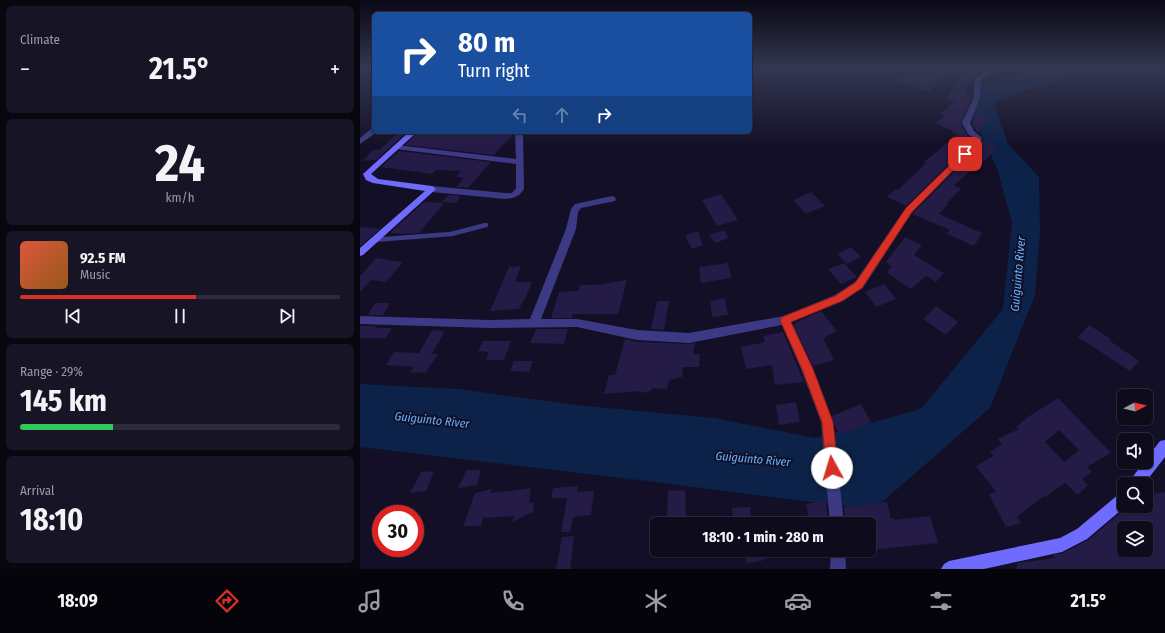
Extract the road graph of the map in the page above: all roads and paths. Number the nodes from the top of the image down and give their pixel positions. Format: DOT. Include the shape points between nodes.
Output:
graph roads {
  1 [pos="977,94"];
  2 [pos="372,133"];
  3 [pos="411,134"];
  4 [pos="519,134"];
  5 [pos="360,142"];
  6 [pos="396,147"];
  7 [pos="519,162"];
  8 [pos="432,188"];
  9 [pos="612,199"];
  10 [pos="486,225"];
  11 [pos="372,240"];
  12 [pos="360,253"];
  13 [pos="360,320"];
  14 [pos="785,320"];
  15 [pos="534,323"];
  16 [pos="1165,446"];
  17 [pos="1141,477"];
  18 [pos="1117,505"];
  19 [pos="837,517"];
  20 [pos="838,557"];
  21 [pos="838,569"];
  22 [pos="949,569"];
  1 -- 14 [label="street" via="966,123 978,138 976,143 909,210 859,285 839,298"];
  2 -- 5 [label="street"];
  3 -- 6 [label="street"];
  4 -- 7 [label="street"];
  6 -- 7 [label="street"];
  6 -- 8 [label="street" via="367,174 369,178"];
  7 -- 8 [label="street" via="520,189 514,195"];
  8 -- 11 [label="street"];
  9 -- 15 [label="street" via="578,206 574,211 571,229"];
  10 -- 11 [label="lane" via="451,234"];
  11 -- 12 [label="street"];
  13 -- 15 [label="street"];
  14 -- 15 [label="street" via="690,338 637,336 577,324"];
  14 -- 19 [label="street" via="808,369 828,422"];
  16 -- 17 [label="street"];
  18 -- 22 [label="street" via="1082,534 1062,545"];
  20 -- 21 [label="street"];
}
